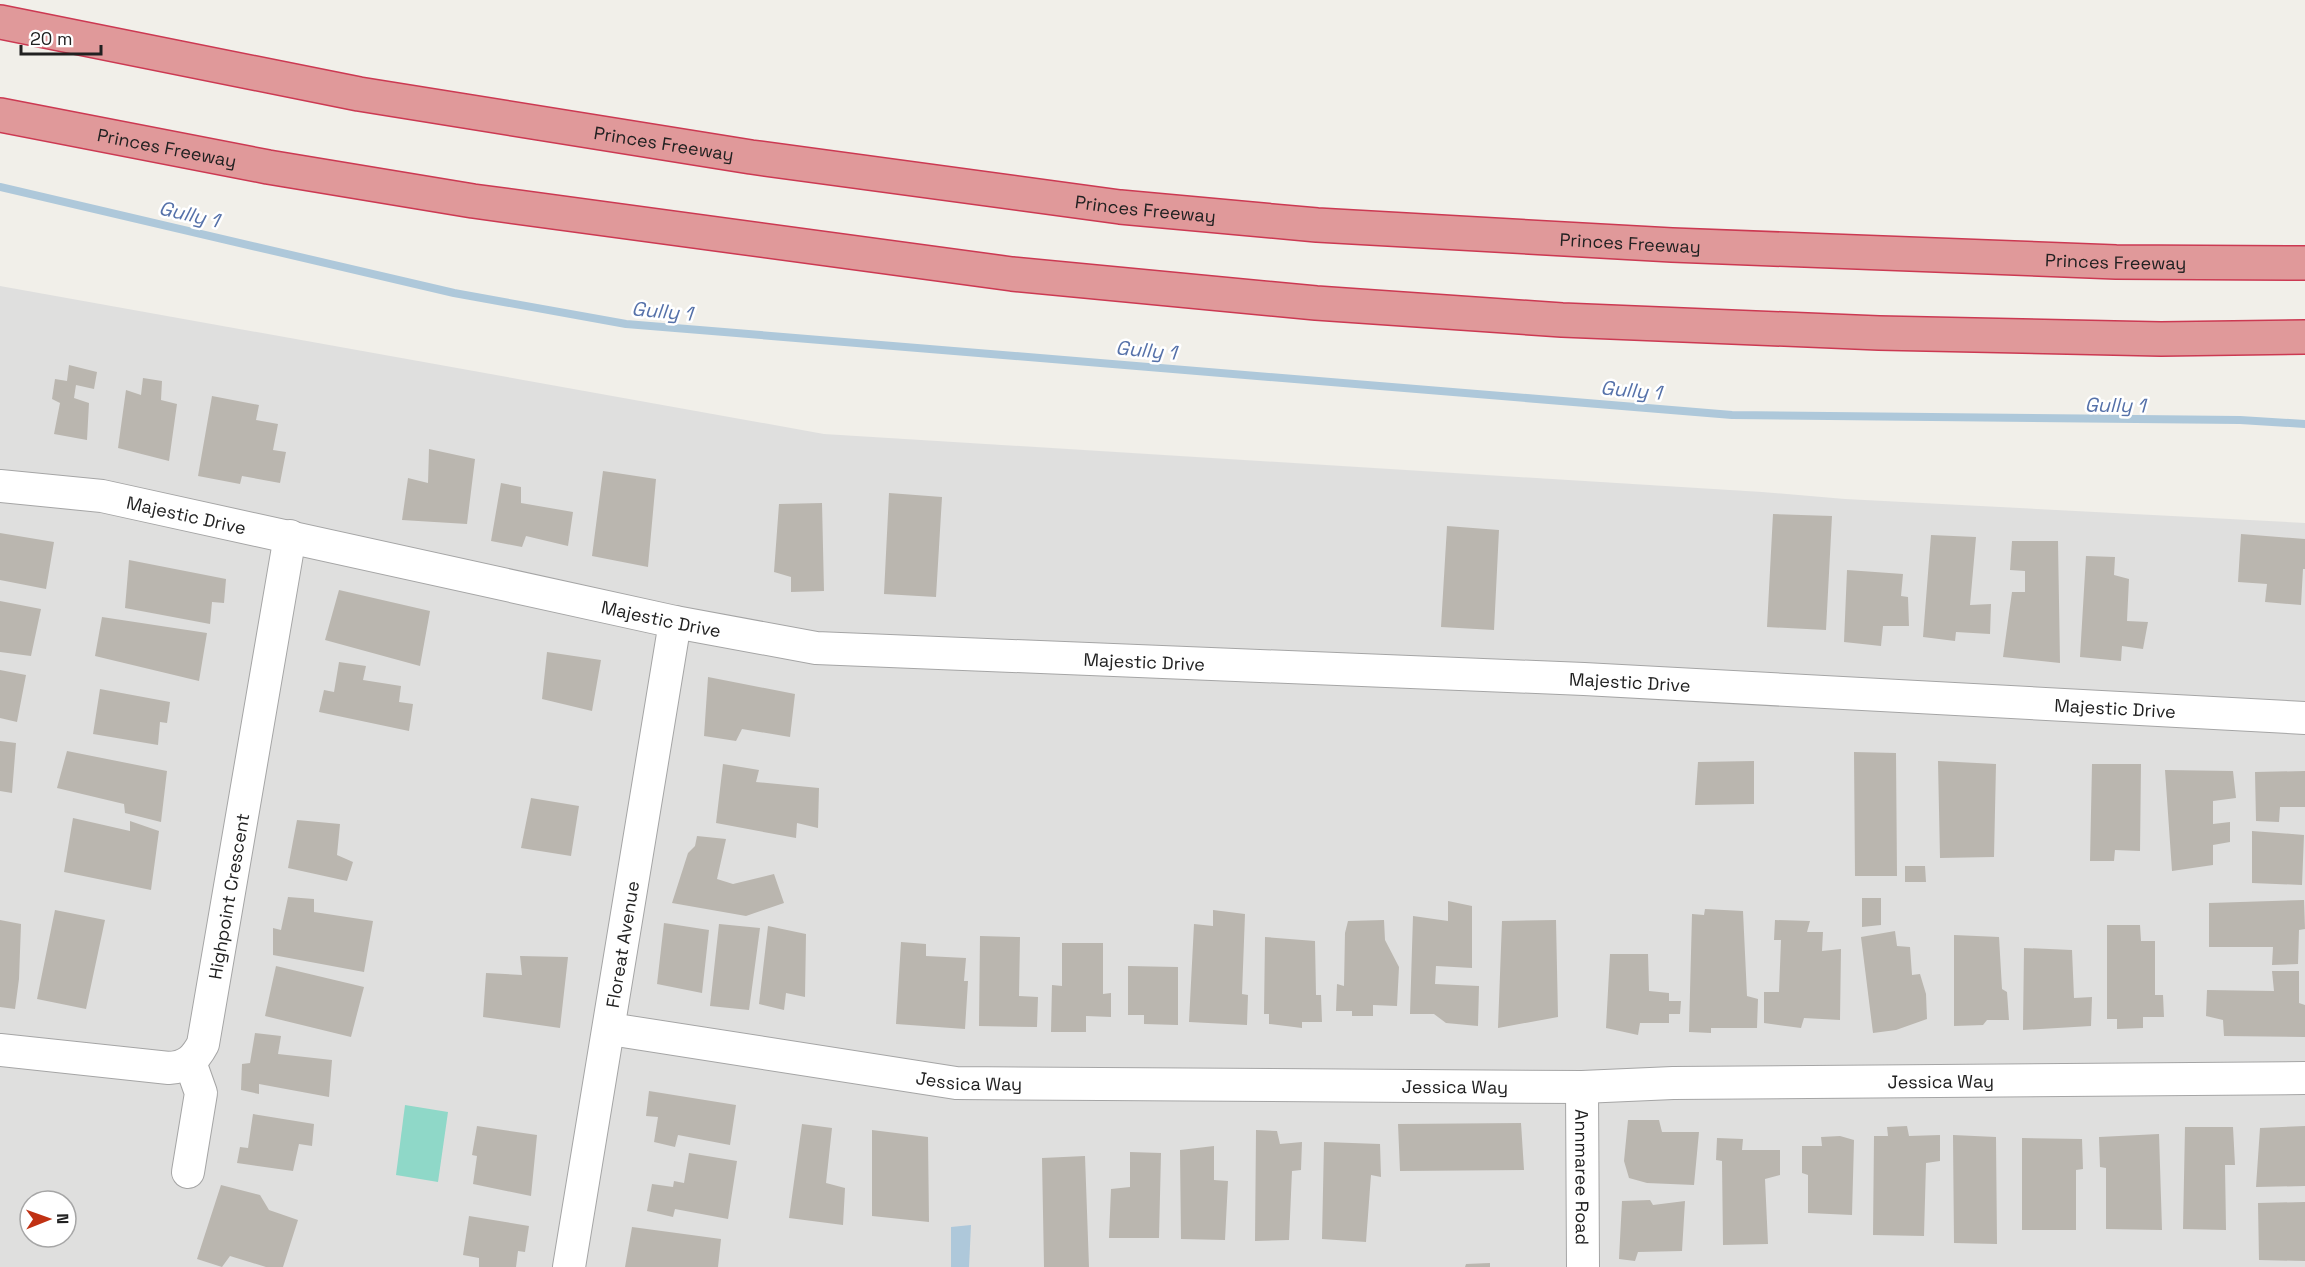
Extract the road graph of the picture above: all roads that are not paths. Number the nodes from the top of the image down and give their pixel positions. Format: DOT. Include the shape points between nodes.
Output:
graph roads {
  1 [pos="0,22"];
  2 [pos="0,115"];
  3 [pos="2305,263"];
  4 [pos="2305,337"];
  5 [pos="0,486"];
  6 [pos="290,536"];
  7 [pos="675,622"];
  8 [pos="2305,718"];
  9 [pos="610,1029"];
  10 [pos="0,1050"];
  11 [pos="190,1062"];
  12 [pos="2305,1078"];
  13 [pos="1582,1087"];
  14 [pos="188,1172"];
  15 [pos="569,1267"];
  16 [pos="1583,1267"];
  1 -- 3 [label="highway, Princes Freeway" via="359,94 751,157 1120,207 1317,225 1672,245 2116,262"];
  2 -- 4 [label="highway, Princes Freeway" via="268,167 473,201 1012,274 1316,303 1562,320 1880,333 2161,339"];
  5 -- 6 [label="street, Majestic Drive" via="102,496"];
  6 -- 7 [label="street, Majestic Drive"];
  6 -- 11 [label="street, Highpoint Crescent" via="202,1044"];
  7 -- 8 [label="street, Majestic Drive" via="816,648 1584,679"];
  7 -- 9 [label="street, Floreat Avenue"];
  9 -- 13 [label="street, Jessica Way" via="956,1083"];
  9 -- 15 [label="street, Floreat Avenue"];
  10 -- 11 [label="street" via="169,1068 180,1068"];
  11 -- 14 [label="street" via="201,1093"];
  12 -- 13 [label="street, Jessica Way"];
  13 -- 16 [label="street, Annmaree Road"];
}
